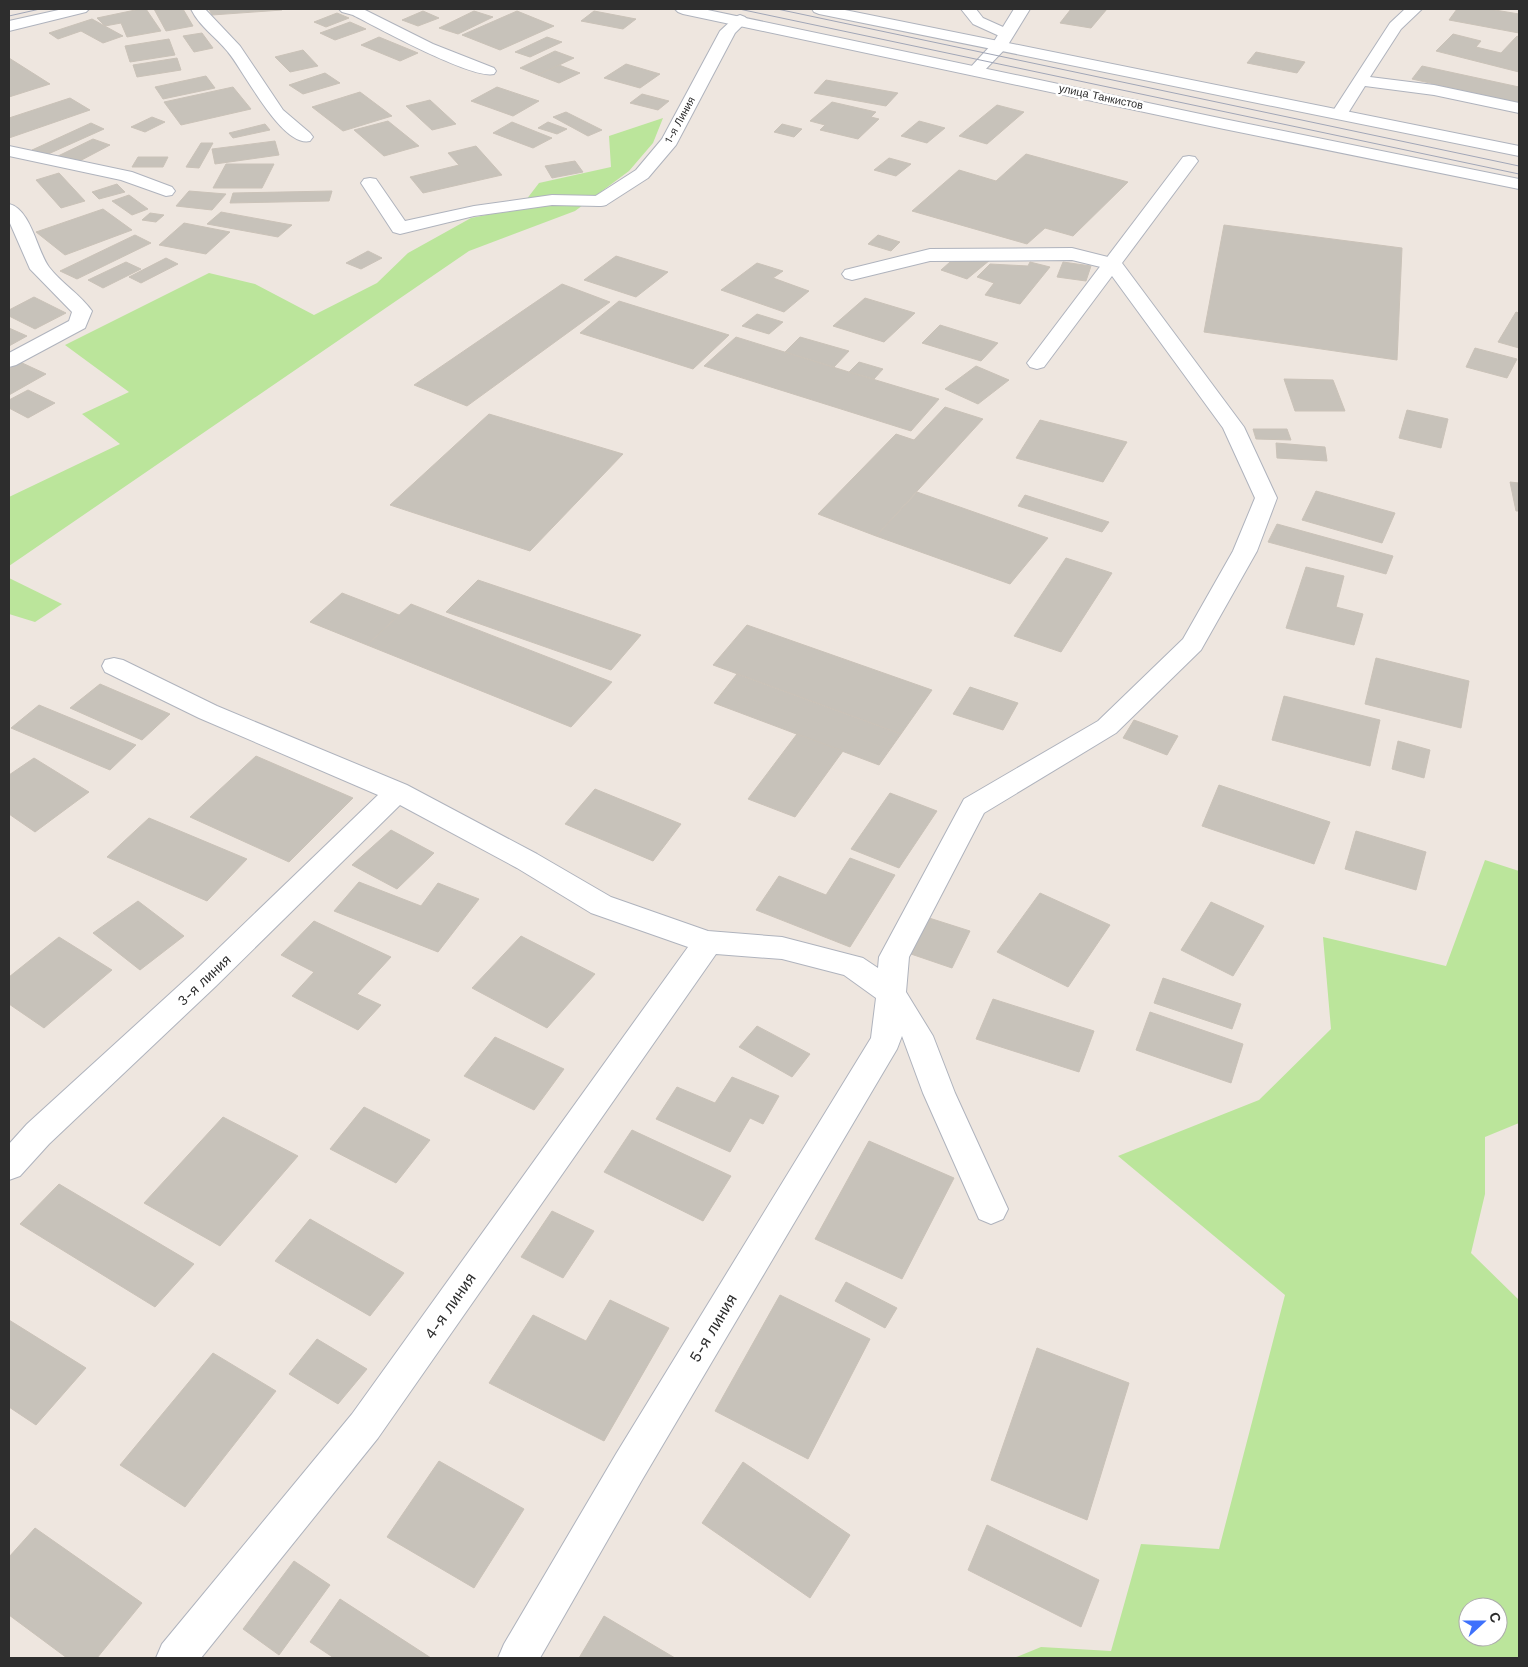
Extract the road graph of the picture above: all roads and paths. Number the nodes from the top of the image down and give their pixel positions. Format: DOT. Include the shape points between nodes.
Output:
graph roads {
  1 [pos="81,9"];
  2 [pos="198,9"];
  3 [pos="347,9"];
  4 [pos="683,9"];
  5 [pos="819,9"];
  6 [pos="968,9"];
  7 [pos="1022,9"];
  8 [pos="1414,9"];
  9 [pos="740,20"];
  10 [pos="9,26"];
  11 [pos="1003,39"];
  12 [pos="976,70"];
  13 [pos="488,71"];
  14 [pos="1360,81"];
  15 [pos="1519,108"];
  16 [pos="1339,114"];
  17 [pos="304,137"];
  18 [pos="9,151"];
  19 [pos="1519,151"];
  20 [pos="1189,161"];
  21 [pos="370,183"];
  22 [pos="1519,184"];
  23 [pos="166,191"];
  24 [pos="600,201"];
  25 [pos="9,208"];
  26 [pos="586,215"];
  27 [pos="1113,264"];
  28 [pos="852,274"];
  29 [pos="9,361"];
  30 [pos="1037,363"];
  31 [pos="114,666"];
  32 [pos="397,792"];
  33 [pos="708,942"];
  34 [pos="890,993"];
  35 [pos="9,1166"];
  36 [pos="992,1209"];
  37 [pos="176,1658"];
  38 [pos="518,1658"];
  1 -- 10 [label="street"];
  2 -- 17 [label="street" via="234,49 277,114"];
  3 -- 13 [label="street" via="427,47"];
  4 -- 9 [label="street, улица Танкистов"];
  5 -- 11 [label="street"];
  6 -- 11 [label="street"];
  7 -- 11 [label="street"];
  8 -- 14 [label="street" via="1395,26"];
  9 -- 12 [label="street, улица Танкистов"];
  9 -- 24 [label="street, 1-я Линия" via="728,31 670,141 642,174"];
  11 -- 12 [label="street"];
  11 -- 16 [label="street"];
  12 -- 22 [label="street, улица Танкистов"];
  14 -- 15 [label="street" via="1434,90"];
  14 -- 16 [label="street"];
  16 -- 19 [label="street"];
  18 -- 23 [label="street" via="126,176"];
  20 -- 27 [label="street"];
  21 -- 24 [label="street" via="400,228 552,200"];
  24 -- 26 [label="street, 1-я Линия"];
  25 -- 29 [label="street" via="40,269 82,311 78,324"];
  27 -- 28 [label="street" via="1072,254 930,255"];
  27 -- 30 [label="street"];
  27 -- 34 [label="street, 5-я линия" via="1234,427 1266,498 1245,551 1192,644 1107,726 974,806 894,957"];
  31 -- 32 [label="street" via="208,712"];
  32 -- 33 [label="street" via="527,861 601,906"];
  32 -- 35 [label="street, 3-я линия" via="206,978 38,1134"];
  33 -- 34 [label="street" via="782,948 853,966"];
  33 -- 37 [label="street, 4-я линия" via="365,1426"];
  34 -- 36 [label="street" via="918,1036 939,1093"];
  34 -- 38 [label="street, 5-я линия" via="886,1040"];
}
